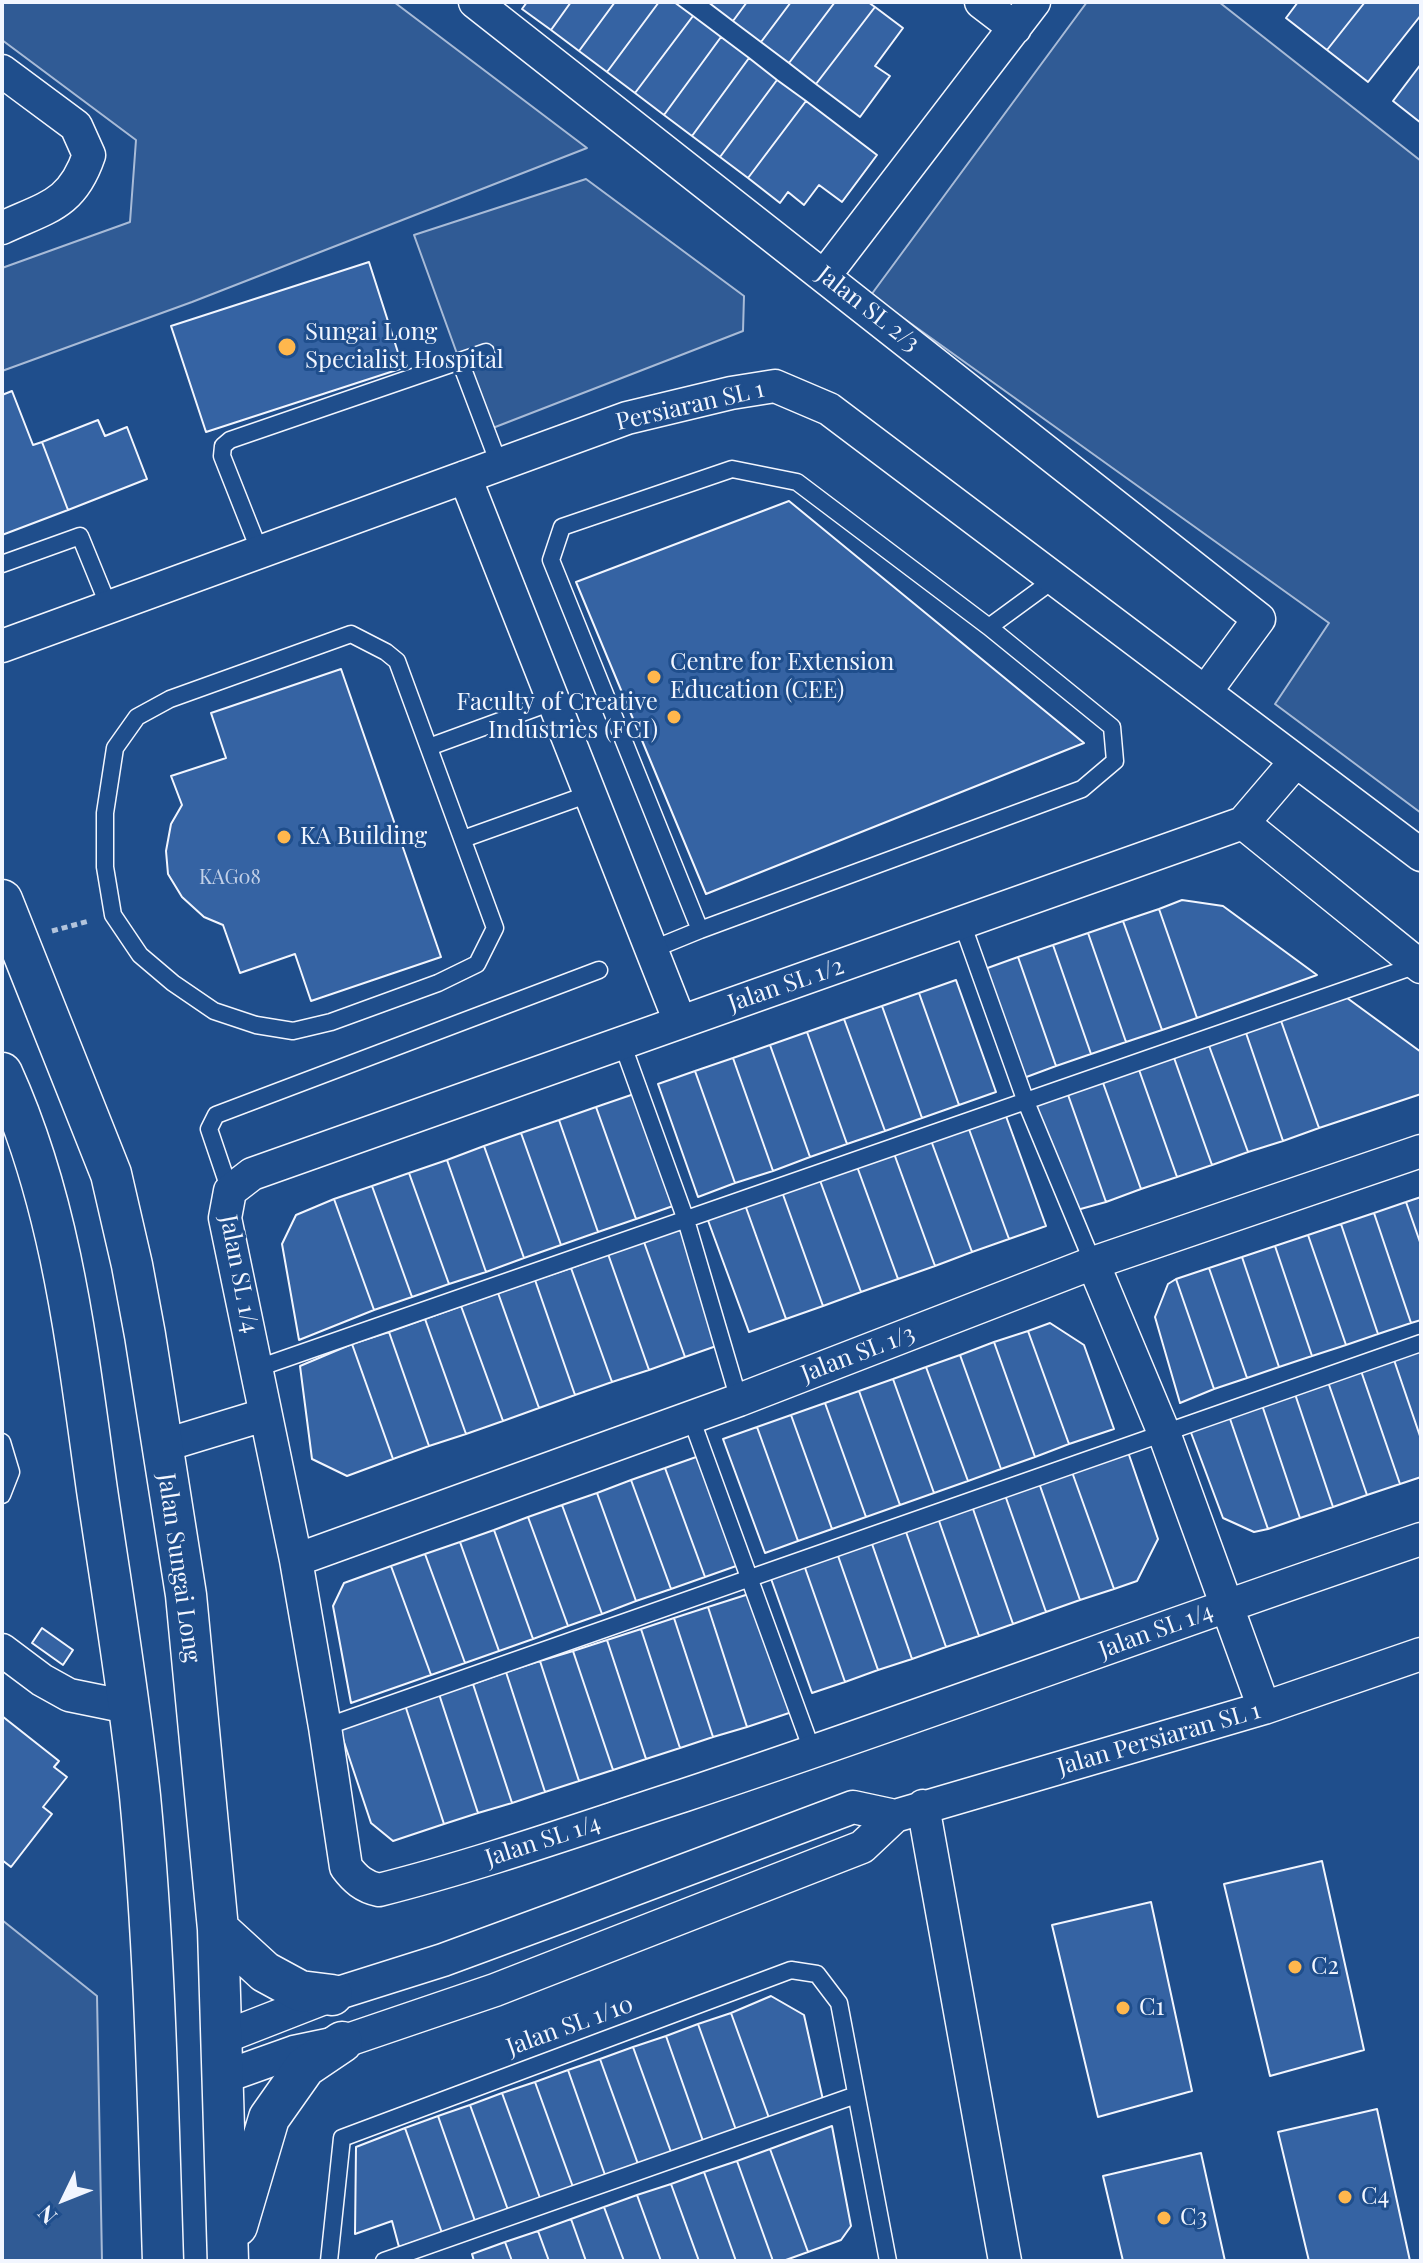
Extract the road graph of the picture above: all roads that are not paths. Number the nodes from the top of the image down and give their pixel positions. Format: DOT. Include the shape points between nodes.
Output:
graph roads {
  1 [pos="475,2"];
  2 [pos="981,2"];
  3 [pos="1034,2"];
  4 [pos="1015,28"];
  5 [pos="2,71"];
  6 [pos="2,228"];
  7 [pos="825,275"];
  8 [pos="486,352"];
  9 [pos="460,361"];
  10 [pos="499,464"];
  11 [pos="465,477"];
  12 [pos="260,552"];
  13 [pos="2,564"];
  14 [pos="1056,578"];
  15 [pos="109,607"];
  16 [pos="989,627"];
  17 [pos="2,646"];
  18 [pos="1206,691"];
  19 [pos="552,702"];
  20 [pos="429,747"];
  21 [pos="1296,761"];
  22 [pos="589,794"];
  23 [pos="1243,823"];
  24 [pos="463,839"];
  25 [pos="1421,855"];
  26 [pos="2,900"];
  27 [pos="962,923"];
  28 [pos="700,930"];
  29 [pos="651,950"];
  30 [pos="1419,966"];
  31 [pos="599,970"];
  32 [pos="680,1022"];
  33 [pos="622,1043"];
  34 [pos="3,1080"];
  35 [pos="1026,1102"];
  36 [pos="1421,1151"];
  37 [pos="241,1182"];
  38 [pos="686,1220"];
  39 [pos="1093,1263"];
  40 [pos="1421,1343"];
  41 [pos="258,1368"];
  42 [pos="739,1400"];
  43 [pos="264,1415"];
  44 [pos="691,1418"];
  45 [pos="1164,1433"];
  46 [pos="2,1442"];
  47 [pos="162,1446"];
  48 [pos="2,1495"];
  49 [pos="1421,1539"];
  50 [pos="296,1560"];
  51 [pos="750,1579"];
  52 [pos="1226,1605"];
  53 [pos="2,1650"];
  54 [pos="1421,1654"];
  55 [pos="128,1707"];
  56 [pos="1264,1708"];
  57 [pos="325,1727"];
  58 [pos="813,1753"];
  59 [pos="909,1811"];
  60 [pos="218,1929"];
  61 [pos="332,1995"];
  62 [pos="156,2036"];
  63 [pos="219,2039"];
  64 [pos="342,2042"];
  65 [pos="185,2062"];
  66 [pos="221,2078"];
  67 [pos="158,2092"];
  68 [pos="856,2095"];
  69 [pos="228,2260"];
  70 [pos="163,2261"];
  71 [pos="329,2261"];
  72 [pos="384,2261"];
  73 [pos="888,2261"];
  74 [pos="1005,2261"];
  1 -- 7 [label="street, Jalan SL 2/3"];
  2 -- 4 [label="street"];
  3 -- 4 [label="street"];
  4 -- 7 [label="street"];
  5 -- 6 [label="street" via="76,126 89,155 82,178 65,198"];
  7 -- 18 [label="street, Jalan SL 2/3" via="1259,619"];
  8 -- 9 [label="lane"];
  9 -- 10 [label="lane"];
  9 -- 12 [label="lane" via="223,446 222,456"];
  10 -- 11 [label="street, Persiaran SL 1"];
  10 -- 14 [label="street, Persiaran SL 1" via="627,418 775,386 829,409"];
  11 -- 12 [label="street, Persiaran SL 1"];
  11 -- 19 [label="street"];
  12 -- 15 [label="street, Persiaran SL 1"];
  13 -- 15 [label="lane" via="80,536"];
  14 -- 16 [label="lane"];
  14 -- 18 [label="street, Persiaran SL 1"];
  15 -- 17 [label="street, Persiaran SL 1"];
  16 -- 28 [label="lane" via="1112,727 1115,761 1082,789"];
  16 -- 28 [label="lane" via="797,482 732,469 562,527 551,560"];
  18 -- 21 [label="street, Persiaran SL 1"];
  19 -- 20 [label="lane"];
  19 -- 22 [label="street"];
  20 -- 24 [label="lane"];
  20 -- 24 [label="lane" via="397,661 351,634 170,699 137,717 115,748 105,813 105,867 113,915 140,955 214,1011 293,1031 331,1022 477,964 495,928"];
  21 -- 23 [label="street, Jalan SL 1/2"];
  21 -- 25 [label="street, Persiaran SL 1"];
  22 -- 24 [label="lane"];
  22 -- 29 [label="street"];
  23 -- 27 [label="street, Jalan SL 1/2"];
  23 -- 30 [label="street"];
  26 -- 47 [label="street, Jalan Sungai Long" via="111,1174"];
  27 -- 32 [label="street, Jalan SL 1/2"];
  27 -- 35 [label="lane"];
  28 -- 29 [label="lane"];
  29 -- 32 [label="street"];
  30 -- 35 [label="lane"];
  31 -- 37 [label="lane" via="216,1115 209,1129"];
  32 -- 33 [label="street, Jalan SL 1/2"];
  33 -- 37 [label="street, Jalan SL 1/2"];
  33 -- 38 [label="lane"];
  34 -- 55 [label="street" via="44,1182 73,1320"];
  35 -- 38 [label="lane"];
  35 -- 39 [label="lane"];
  36 -- 39 [label="street, Jalan SL 1/3"];
  37 -- 41 [label="street, Jalan SL 1/4" via="226,1203 225,1218"];
  38 -- 41 [label="lane"];
  38 -- 42 [label="lane"];
  39 -- 42 [label="street, Jalan SL 1/3"];
  39 -- 45 [label="street"];
  40 -- 45 [label="lane"];
  41 -- 43 [label="street, Jalan SL 1/4"];
  42 -- 44 [label="street, Jalan SL 1/3"];
  43 -- 47 [label="street"];
  43 -- 50 [label="street, Jalan SL 1/4"];
  44 -- 50 [label="street, Jalan SL 1/3"];
  44 -- 51 [label="lane"];
  45 -- 51 [label="lane"];
  45 -- 52 [label="street"];
  46 -- 48 [label="lane" via="11,1472"];
  47 -- 60 [label="street, Jalan Sungai Long" via="186,1595"];
  49 -- 52 [label="street, Jalan SL 1/4"];
  50 -- 57 [label="street, Jalan SL 1/4"];
  51 -- 57 [label="lane"];
  51 -- 58 [label="lane"];
  52 -- 56 [label="street"];
  52 -- 58 [label="street, Jalan SL 1/4"];
  53 -- 55 [label="street" via="69,1695"];
  54 -- 56 [label="street, Jalan Persiaran SL 1"];
  55 -- 62 [label="street" via="140,1797"];
  56 -- 59 [label="street, Jalan Persiaran SL 1"];
  57 -- 58 [label="street, Jalan SL 1/4" via="346,1867 360,1882 379,1890 443,1874"];
  59 -- 61 [label="street" via="853,1807 499,1940"];
  59 -- 64 [label="street" via="862,1847 495,1990"];
  59 -- 74 [label="street"];
  60 -- 61 [label="street" via="265,1972 300,1991"];
  60 -- 63 [label="street, Jalan Sungai Long"];
  61 -- 63 [label="street"];
  62 -- 65 [label="street"];
  62 -- 67 [label="street"];
  63 -- 65 [label="street"];
  63 -- 66 [label="street, Jalan Sungai Long"];
  64 -- 66 [label="street" via="294,2052"];
  64 -- 69 [label="street" via="305,2067 269,2118"];
  65 -- 66 [label="street"];
  65 -- 67 [label="street"];
  66 -- 69 [label="street, Jalan Sungai Long"];
  67 -- 70 [label="street"];
  68 -- 71 [label="lane, Jalan SL 1/10" via="839,2003 817,1974 791,1970 342,2138"];
  68 -- 72 [label="lane"];
  68 -- 73 [label="lane"];
}
